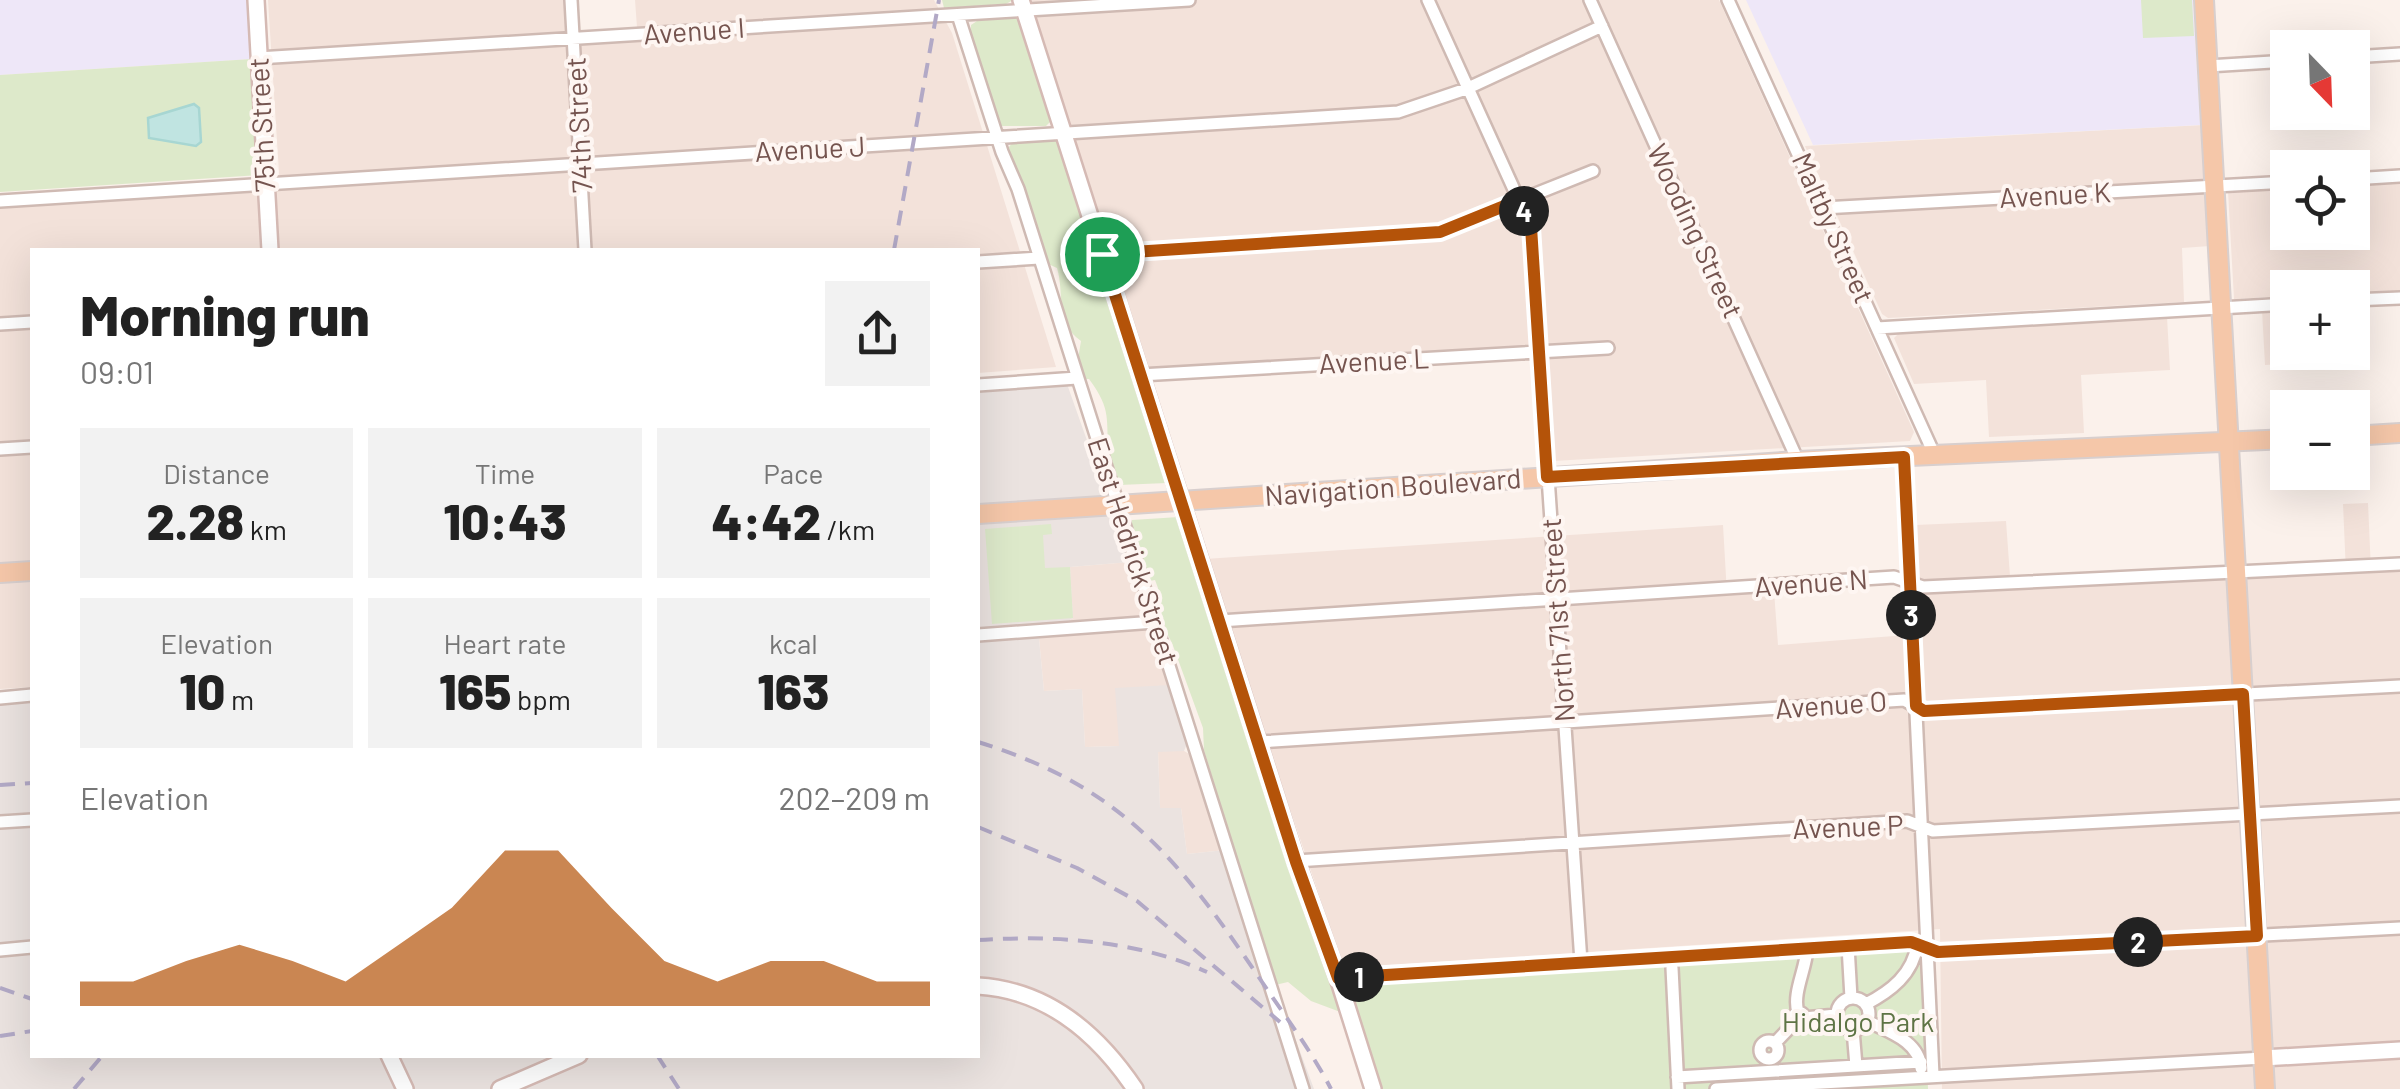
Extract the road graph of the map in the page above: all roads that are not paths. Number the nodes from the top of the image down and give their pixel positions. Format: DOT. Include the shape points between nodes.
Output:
graph roads {
  1 [pos="256,0"];
  2 [pos="571,0"];
  3 [pos="1188,0"];
  4 [pos="1428,0"];
  5 [pos="1590,0"];
  6 [pos="1728,0"];
  7 [pos="2204,0"];
  8 [pos="1023,5"];
  9 [pos="958,15"];
  10 [pos="1602,26"];
  11 [pos="574,38"];
  12 [pos="2400,54"];
  13 [pos="2370,56"];
  14 [pos="258,58"];
  15 [pos="2270,62"];
  16 [pos="2208,66"];
  17 [pos="1466,89"];
  18 [pos="1064,132"];
  19 [pos="996,136"];
  20 [pos="581,162"];
  21 [pos="1593,171"];
  22 [pos="2400,176"];
  23 [pos="2370,177"];
  24 [pos="2270,183"];
  25 [pos="265,184"];
  26 [pos="2216,186"];
  27 [pos="1519,200"];
  28 [pos="0,201"];
  29 [pos="1824,208"];
  30 [pos="270,248"];
  31 [pos="585,248"];
  32 [pos="1102,254"];
  33 [pos="1039,258"];
  34 [pos="980,262"];
  35 [pos="2400,298"];
  36 [pos="2370,299"];
  37 [pos="2270,305"];
  38 [pos="2222,308"];
  39 [pos="30,322"];
  40 [pos="0,324"];
  41 [pos="1877,328"];
  42 [pos="1608,348"];
  43 [pos="1540,351"];
  44 [pos="1140,376"];
  45 [pos="1077,378"];
  46 [pos="980,385"];
  47 [pos="2400,434"];
  48 [pos="2370,435"];
  49 [pos="2270,439"];
  50 [pos="2227,441"];
  51 [pos="30,447"];
  52 [pos="0,449"];
  53 [pos="1904,457"];
  54 [pos="1936,457"];
  55 [pos="1798,462"];
  56 [pos="1547,477"];
  57 [pos="1180,501"];
  58 [pos="1118,506"];
  59 [pos="980,514"];
  60 [pos="2400,564"];
  61 [pos="30,571"];
  62 [pos="2236,572"];
  63 [pos="0,573"];
  64 [pos="1909,583"];
  65 [pos="1556,598"];
  66 [pos="1220,621"];
  67 [pos="1155,622"];
  68 [pos="980,634"];
  69 [pos="2400,686"];
  70 [pos="2243,694"];
  71 [pos="30,695"];
  72 [pos="0,698"];
  73 [pos="1916,706"];
  74 [pos="1564,722"];
  75 [pos="1259,742"];
  76 [pos="2400,806"];
  77 [pos="2250,814"];
  78 [pos="30,820"];
  79 [pos="0,822"];
  80 [pos="1922,826"];
  81 [pos="1573,842"];
  82 [pos="1296,862"];
  83 [pos="2400,928"];
  84 [pos="2257,936"];
  85 [pos="1848,946"];
  86 [pos="1922,946"];
  87 [pos="30,948"];
  88 [pos="1807,949"];
  89 [pos="0,950"];
  90 [pos="1581,962"];
  91 [pos="1672,968"];
  92 [pos="1338,978"];
  93 [pos="980,986"];
  94 [pos="1851,998"];
  95 [pos="1866,1004"];
  96 [pos="1836,1015"];
  97 [pos="1799,1018"];
  98 [pos="1867,1022"];
  99 [pos="1853,1030"];
  100 [pos="1774,1043"];
  101 [pos="2400,1050"];
  102 [pos="390,1058"];
  103 [pos="572,1058"];
  104 [pos="2263,1058"];
  105 [pos="1856,1066"];
  106 [pos="1925,1071"];
  107 [pos="1678,1083"];
  108 [pos="406,1089"];
  109 [pos="500,1089"];
  110 [pos="1135,1089"];
  111 [pos="1303,1089"];
  112 [pos="1373,1089"];
  113 [pos="1716,1089"];
  114 [pos="2265,1089"];
  1 -- 14 [label="street, 75th Street"];
  2 -- 11 [label="street, 74th Street"];
  3 -- 8 [label="street, Avenue I"];
  4 -- 17 [label="street, North 71st Street"];
  5 -- 10 [label="street, Wooding Street"];
  6 -- 29 [label="street, Maltby Street"];
  7 -- 16 [label="main road"];
  8 -- 9 [label="street, Avenue I"];
  8 -- 18 [label="street"];
  9 -- 11 [label="street, Avenue I"];
  9 -- 19 [label="street, East Hedrick Street"];
  10 -- 17 [label="street, Avenue J"];
  10 -- 55 [label="street, Wooding Street"];
  11 -- 14 [label="street, Avenue I"];
  11 -- 20 [label="street, 74th Street"];
  12 -- 13 [label="street"];
  14 -- 25 [label="street, 75th Street"];
  15 -- 16 [label="street"];
  16 -- 26 [label="main road"];
  17 -- 18 [label="street, Avenue J" via="1398,112"];
  17 -- 27 [label="street, North 71st Street"];
  18 -- 19 [label="street, Avenue J"];
  18 -- 32 [label="street"];
  19 -- 20 [label="street, Avenue J"];
  19 -- 33 [label="street, East Hedrick Street"];
  20 -- 25 [label="street, Avenue J"];
  20 -- 31 [label="street, 74th Street"];
  21 -- 27 [label="street"];
  22 -- 23 [label="street"];
  24 -- 26 [label="street, Avenue K"];
  25 -- 28 [label="street, Avenue J"];
  25 -- 30 [label="street, 75th Street"];
  26 -- 29 [label="street, Avenue K"];
  26 -- 38 [label="main road"];
  27 -- 32 [label="street" via="1440,232"];
  27 -- 43 [label="street, North 71st Street" via="1531,227"];
  29 -- 41 [label="street, Maltby Street"];
  32 -- 44 [label="street"];
  33 -- 34 [label="street"];
  33 -- 45 [label="street, East Hedrick Street"];
  35 -- 36 [label="street"];
  37 -- 38 [label="street"];
  38 -- 41 [label="street"];
  38 -- 50 [label="main road"];
  39 -- 40 [label="street"];
  41 -- 54 [label="street, Maltby Street"];
  42 -- 43 [label="street, Avenue L"];
  43 -- 44 [label="street, Avenue L"];
  43 -- 56 [label="street, North 71st Street"];
  44 -- 57 [label="street"];
  45 -- 46 [label="street"];
  45 -- 58 [label="street, East Hedrick Street"];
  47 -- 48 [label="main road"];
  49 -- 50 [label="main road, Navigation Boulevard"];
  50 -- 54 [label="main road, Navigation Boulevard"];
  50 -- 62 [label="main road"];
  51 -- 52 [label="street"];
  53 -- 54 [label="main road, Navigation Boulevard"];
  53 -- 55 [label="main road, Navigation Boulevard"];
  53 -- 64 [label="street"];
  55 -- 56 [label="main road, Navigation Boulevard"];
  56 -- 57 [label="main road, Navigation Boulevard"];
  56 -- 65 [label="street, North 71st Street"];
  57 -- 58 [label="main road, Navigation Boulevard"];
  57 -- 66 [label="street"];
  58 -- 59 [label="main road, Navigation Boulevard"];
  58 -- 67 [label="street, East Hedrick Street"];
  60 -- 62 [label="street, Avenue N"];
  61 -- 63 [label="main road"];
  62 -- 64 [label="street, Avenue N" via="1923,588"];
  62 -- 70 [label="main road"];
  64 -- 65 [label="street, Avenue N" via="1894,578"];
  64 -- 73 [label="street"];
  65 -- 66 [label="street, Avenue N"];
  65 -- 74 [label="street, North 71st Street"];
  66 -- 75 [label="street"];
  67 -- 68 [label="street"];
  67 -- 111 [label="street, East Hedrick Street"];
  69 -- 70 [label="street, Avenue O"];
  70 -- 73 [label="street, Avenue O" via="1924,711"];
  70 -- 77 [label="main road"];
  71 -- 72 [label="street"];
  73 -- 74 [label="street, Avenue O" via="1904,700"];
  73 -- 80 [label="street"];
  74 -- 75 [label="street, Avenue O"];
  74 -- 81 [label="street, North 71st Street"];
  75 -- 82 [label="street"];
  76 -- 77 [label="street, Avenue P"];
  77 -- 80 [label="street, Avenue P" via="1934,831"];
  77 -- 84 [label="main road"];
  78 -- 79 [label="street"];
  80 -- 81 [label="street, Avenue P" via="1907,821"];
  80 -- 86 [label="street"];
  81 -- 82 [label="street, Avenue P"];
  81 -- 90 [label="street, North 71st Street"];
  82 -- 92 [label="street"];
  83 -- 84 [label="street"];
  84 -- 86 [label="street" via="1938,952"];
  84 -- 104 [label="main road"];
  85 -- 86 [label="street"];
  85 -- 88 [label="street"];
  85 -- 94 [label="street"];
  86 -- 95 [label="street" via="1900,981"];
  86 -- 106 [label="street"];
  87 -- 89 [label="street"];
  88 -- 90 [label="street"];
  88 -- 97 [label="street" via="1796,999"];
  90 -- 92 [label="street"];
  91 -- 107 [label="street"];
  92 -- 112 [label="street"];
  93 -- 110 [label="street" via="1020,994 1075,1020"];
  94 -- 95 [label="street"];
  94 -- 96 [label="street"];
  95 -- 98 [label="street"];
  96 -- 97 [label="street"];
  96 -- 99 [label="street" via="1842,1027"];
  97 -- 100 [label="street"];
  98 -- 99 [label="street"];
  98 -- 106 [label="street" via="1906,1042"];
  99 -- 105 [label="street"];
  101 -- 104 [label="street"];
  102 -- 108 [label="street"];
  103 -- 109 [label="street"];
  104 -- 106 [label="street"];
  104 -- 114 [label="main road"];
  105 -- 106 [label="street"];
  105 -- 107 [label="street"];
  106 -- 113 [label="street"];
}
